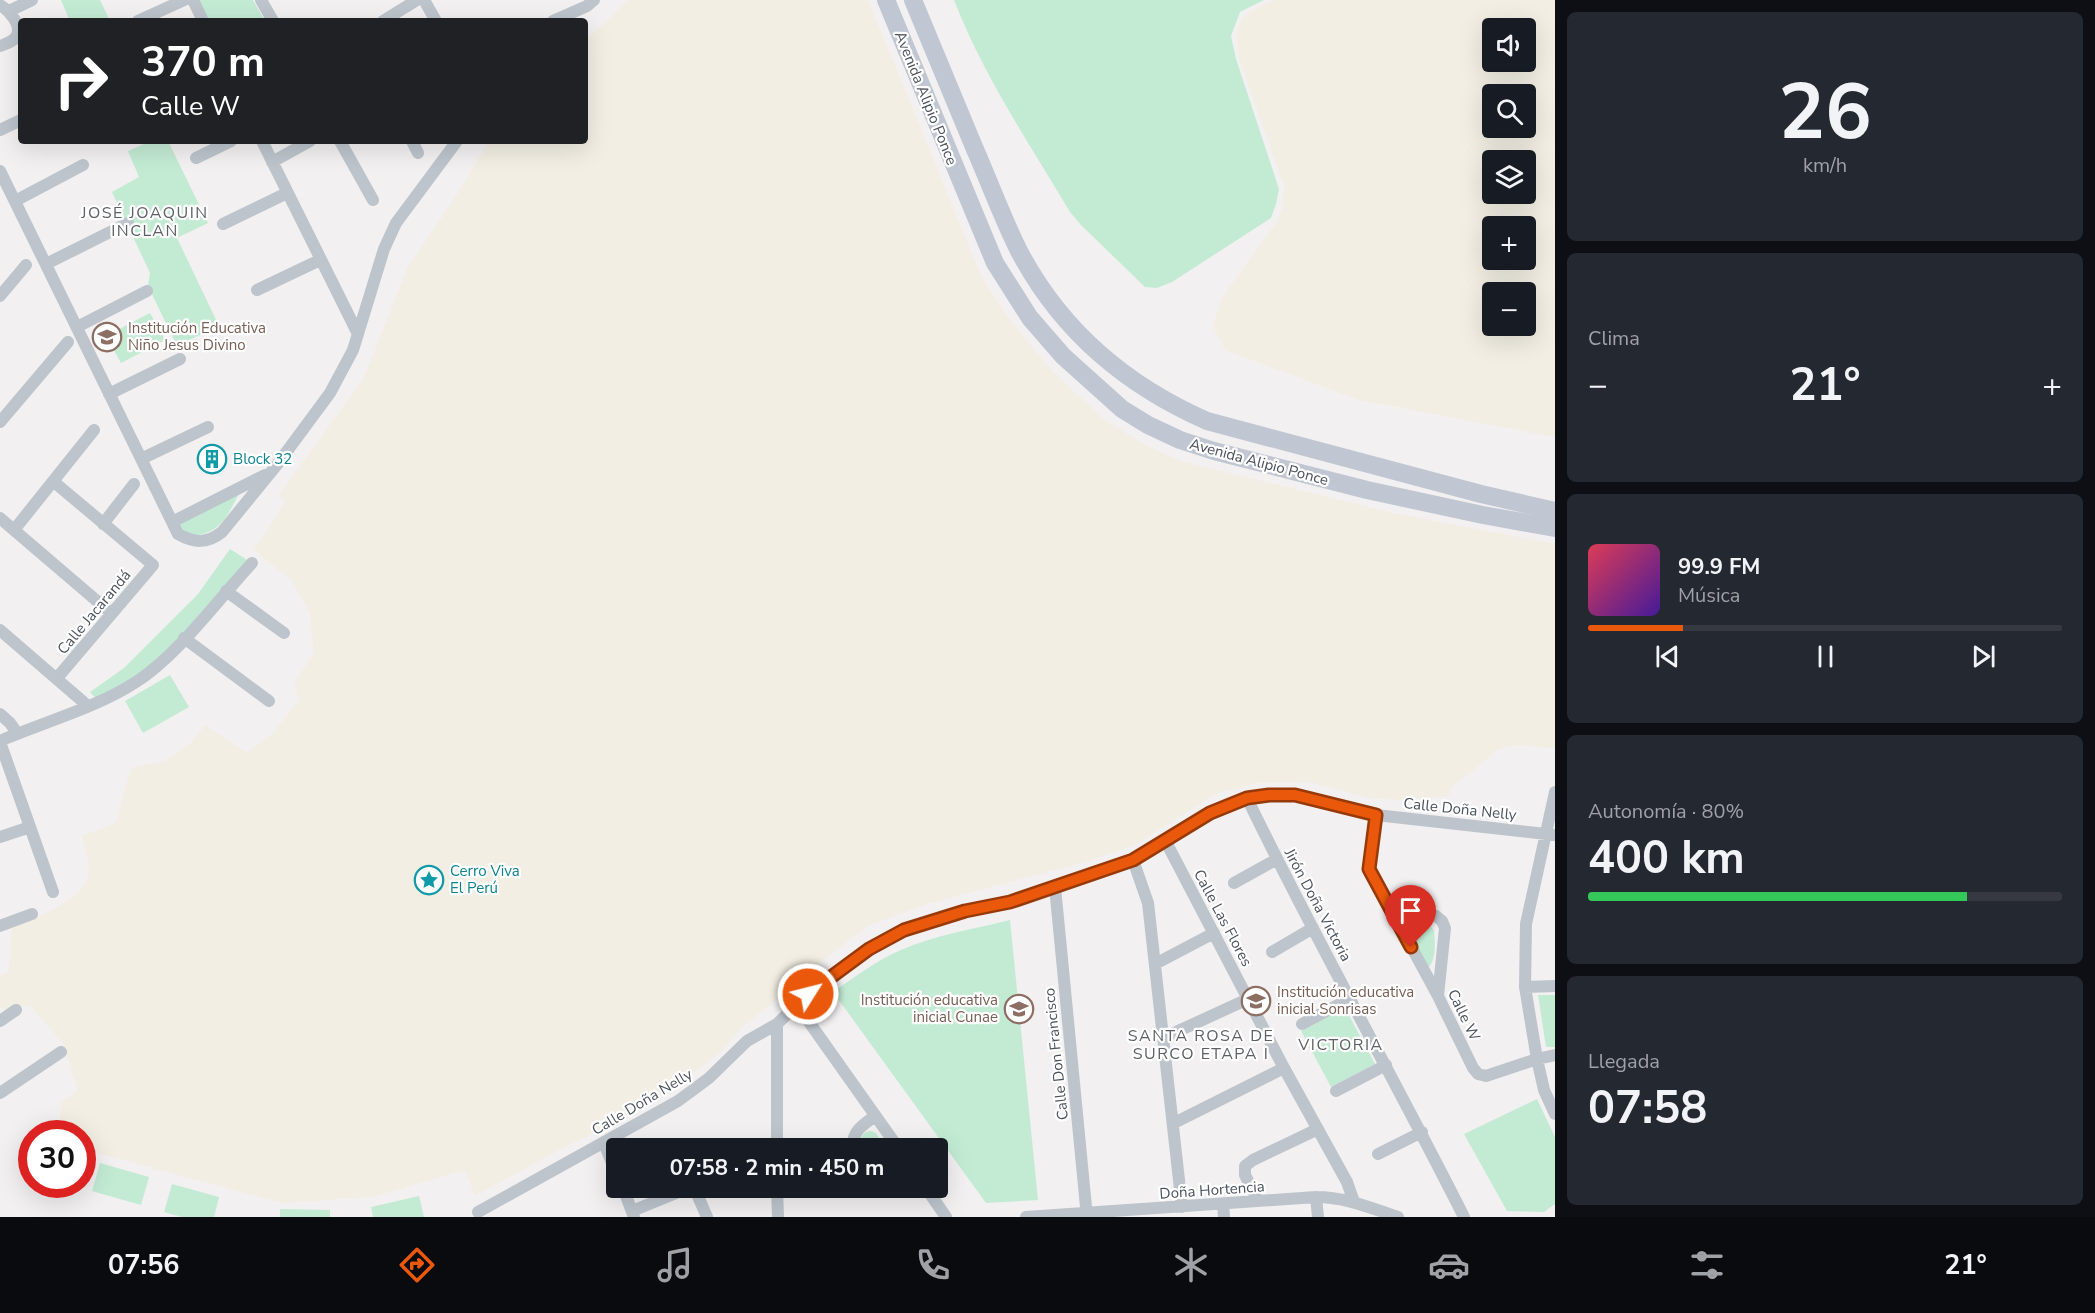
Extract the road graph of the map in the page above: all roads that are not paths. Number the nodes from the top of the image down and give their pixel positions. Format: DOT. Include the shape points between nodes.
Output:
graph roads {
  1 [pos="32,0"];
  2 [pos="184,0"];
  3 [pos="193,0"];
  4 [pos="261,0"];
  5 [pos="417,0"];
  6 [pos="424,0"];
  7 [pos="886,0"];
  8 [pos="913,0"];
  9 [pos="588,2"];
  10 [pos="5,8"];
  11 [pos="145,18"];
  12 [pos="202,18"];
  13 [pos="271,18"];
  14 [pos="388,18"];
  15 [pos="434,18"];
  16 [pos="559,18"];
  17 [pos="574,18"];
  18 [pos="0,46"];
  19 [pos="18,121"];
  20 [pos="0,130"];
  21 [pos="225,144"];
  22 [pos="263,144"];
  23 [pos="305,144"];
  24 [pos="342,144"];
  25 [pos="414,144"];
  26 [pos="455,144"];
  27 [pos="418,153"];
  28 [pos="196,158"];
  29 [pos="272,162"];
  30 [pos="83,165"];
  31 [pos="0,171"];
  32 [pos="287,193"];
  33 [pos="373,200"];
  34 [pos="15,201"];
  35 [pos="128,223"];
  36 [pos="223,224"];
  37 [pos="1020,251"];
  38 [pos="320,260"];
  39 [pos="995,263"];
  40 [pos="46,264"];
  41 [pos="26,265"];
  42 [pos="257,290"];
  43 [pos="147,291"];
  44 [pos="0,296"];
  45 [pos="77,327"];
  46 [pos="358,334"];
  47 [pos="68,342"];
  48 [pos="180,359"];
  49 [pos="109,394"];
  50 [pos="0,422"];
  51 [pos="208,427"];
  52 [pos="94,430"];
  53 [pos="141,459"];
  54 [pos="271,472"];
  55 [pos="54,482"];
  56 [pos="134,484"];
  57 [pos="1555,511"];
  58 [pos="0,518"];
  59 [pos="172,522"];
  60 [pos="103,524"];
  61 [pos="1555,528"];
  62 [pos="14,530"];
  63 [pos="252,563"];
  64 [pos="226,591"];
  65 [pos="111,613"];
  66 [pos="0,630"];
  67 [pos="284,633"];
  68 [pos="184,638"];
  69 [pos="57,678"];
  70 [pos="269,701"];
  71 [pos="88,706"];
  72 [pos="0,714"];
  73 [pos="17,734"];
  74 [pos="0,742"];
  75 [pos="1555,792"];
  76 [pos="1247,798"];
  77 [pos="1376,815"];
  78 [pos="30,827"];
  79 [pos="1551,834"];
  80 [pos="0,837"];
  81 [pos="1165,840"];
  82 [pos="1277,859"];
  83 [pos="1133,860"];
  84 [pos="1234,883"];
  85 [pos="1055,887"];
  86 [pos="54,892"];
  87 [pos="32,914"];
  88 [pos="0,926"];
  89 [pos="1313,928"];
  90 [pos="1402,930"];
  91 [pos="1214,933"];
  92 [pos="1272,952"];
  93 [pos="1155,964"];
  94 [pos="1555,986"];
  95 [pos="1525,987"];
  96 [pos="1438,996"];
  97 [pos="1351,998"];
  98 [pos="1248,999"];
  99 [pos="797,1005"];
  100 [pos="16,1010"];
  101 [pos="0,1021"];
  102 [pos="777,1024"];
  103 [pos="1302,1024"];
  104 [pos="1163,1038"];
  105 [pos="61,1052"];
  106 [pos="1555,1055"];
  107 [pos="1537,1059"];
  108 [pos="1386,1065"];
  109 [pos="1284,1068"];
  110 [pos="1336,1091"];
  111 [pos="0,1093"];
  112 [pos="1555,1114"];
  113 [pos="876,1116"];
  114 [pos="1174,1123"];
  115 [pos="1318,1130"];
  116 [pos="1422,1132"];
  117 [pos="777,1138"];
  118 [pos="854,1138"];
  119 [pos="891,1138"];
  120 [pos="604,1143"];
  121 [pos="606,1148"];
  122 [pos="1378,1154"];
  123 [pos="1316,1197"];
  124 [pos="626,1198"];
  125 [pos="777,1198"];
  126 [pos="933,1198"];
  127 [pos="1258,1201"];
  128 [pos="1354,1202"];
  129 [pos="1223,1204"];
  130 [pos="1182,1207"];
  131 [pos="478,1212"];
  132 [pos="633,1214"];
  133 [pos="1087,1216"];
  134 [pos="707,1217"];
  135 [pos="777,1217"];
  136 [pos="946,1217"];
  137 [pos="1026,1217"];
  138 [pos="1224,1217"];
  139 [pos="1318,1217"];
  140 [pos="1398,1217"];
  141 [pos="1464,1217"];
  1 -- 10 [label="street"];
  2 -- 11 [label="street"];
  3 -- 12 [label="street"];
  4 -- 13 [label="street"];
  5 -- 14 [label="street"];
  6 -- 15 [label="street"];
  7 -- 39 [label="main road, Avenida Alipio Ponce"];
  8 -- 37 [label="main road, Avenida Alipio Ponce"];
  9 -- 16 [label="street"];
  9 -- 17 [label="street"];
  10 -- 18 [label="street" via="18,33"];
  19 -- 20 [label="street"];
  21 -- 28 [label="street"];
  22 -- 29 [label="street"];
  23 -- 29 [label="street"];
  24 -- 33 [label="street"];
  25 -- 27 [label="street"];
  26 -- 46 [label="street" via="396,223"];
  29 -- 32 [label="street"];
  30 -- 34 [label="street"];
  31 -- 34 [label="street"];
  32 -- 36 [label="street"];
  32 -- 38 [label="street"];
  34 -- 40 [label="street"];
  35 -- 40 [label="street"];
  37 -- 39 [label="main road"];
  37 -- 57 [label="main road, Avenida Alipio Ponce" via="1069,324 1139,386 1175,407 1207,421"];
  38 -- 42 [label="street"];
  38 -- 46 [label="street"];
  39 -- 61 [label="main road, Avenida Alipio Ponce" via="1030,318 1063,356 1122,409 1148,425 1214,452 1296,473"];
  40 -- 45 [label="street"];
  41 -- 44 [label="street"];
  43 -- 45 [label="street"];
  45 -- 49 [label="street"];
  46 -- 54 [label="street" via="330,393"];
  47 -- 50 [label="street"];
  48 -- 49 [label="street"];
  49 -- 53 [label="street"];
  51 -- 53 [label="street"];
  52 -- 55 [label="street"];
  53 -- 59 [label="street"];
  54 -- 59 [label="street"];
  54 -- 59 [label="street" via="214,539 190,541 178,534"];
  55 -- 60 [label="street"];
  55 -- 62 [label="street"];
  56 -- 60 [label="street"];
  58 -- 62 [label="street"];
  60 -- 65 [label="street, Calle Jacarandá" via="153,565"];
  62 -- 65 [label="street"];
  63 -- 64 [label="street"];
  64 -- 67 [label="street"];
  64 -- 68 [label="street"];
  65 -- 69 [label="street, Calle Jacarandá"];
  66 -- 69 [label="street"];
  68 -- 70 [label="street"];
  68 -- 71 [label="street" via="161,664 134,684"];
  69 -- 71 [label="street"];
  71 -- 73 [label="street"];
  72 -- 73 [label="street"];
  73 -- 74 [label="street"];
  74 -- 78 [label="street"];
  75 -- 79 [label="street"];
  76 -- 77 [label="street, Calle Doña Nelly" via="1295,795"];
  76 -- 81 [label="street, Calle Doña Nelly" via="1210,813"];
  76 -- 82 [label="street, Jirón Doña Victoria"];
  77 -- 79 [label="street, Calle Doña Nelly"];
  77 -- 90 [label="street, Calle W" via="1369,869"];
  78 -- 80 [label="street"];
  78 -- 86 [label="street"];
  79 -- 95 [label="street" via="1526,924"];
  81 -- 83 [label="street, Calle Doña Nelly"];
  81 -- 91 [label="street, Calle Las Flores"];
  82 -- 84 [label="street"];
  82 -- 89 [label="street, Jirón Doña Victoria"];
  83 -- 85 [label="street, Calle Doña Nelly"];
  83 -- 93 [label="street" via="1148,903"];
  85 -- 99 [label="street, Calle Doña Nelly" via="904,930 869,949"];
  85 -- 133 [label="street, Calle Don Francisco"];
  87 -- 88 [label="street"];
  89 -- 92 [label="street"];
  89 -- 97 [label="street, Jirón Doña Victoria"];
  90 -- 96 [label="street, Calle W"];
  90 -- 96 [label="street" via="1430,915 1442,921 1445,928"];
  91 -- 93 [label="street"];
  91 -- 98 [label="street, Calle Las Flores"];
  93 -- 104 [label="street"];
  94 -- 95 [label="street"];
  95 -- 107 [label="street"];
  96 -- 107 [label="street, Calle W" via="1478,1074 1486,1076"];
  97 -- 103 [label="street"];
  97 -- 108 [label="street, Jirón Doña Victoria"];
  98 -- 104 [label="street"];
  98 -- 109 [label="street, Calle Las Flores"];
  99 -- 102 [label="street, Calle Doña Nelly"];
  99 -- 113 [label="street"];
  100 -- 101 [label="street"];
  102 -- 117 [label="street"];
  102 -- 120 [label="street, Calle Doña Nelly" via="747,1041 678,1101"];
  104 -- 114 [label="street"];
  105 -- 111 [label="street"];
  106 -- 107 [label="street"];
  107 -- 112 [label="street"];
  108 -- 110 [label="street"];
  108 -- 116 [label="street, Jirón Doña Victoria"];
  109 -- 114 [label="street"];
  109 -- 115 [label="street, Calle Las Flores"];
  113 -- 118 [label="street" via="857,1129"];
  113 -- 119 [label="street"];
  114 -- 130 [label="street"];
  115 -- 127 [label="street" via="1245,1166 1245,1175"];
  115 -- 128 [label="street, Calle Las Flores"];
  116 -- 122 [label="street"];
  116 -- 141 [label="street, Jirón Doña Victoria"];
  120 -- 121 [label="street"];
  120 -- 131 [label="street, Calle Doña Nelly"];
  123 -- 127 [label="street, Doña Hortencia"];
  123 -- 128 [label="street, Doña Hortencia"];
  123 -- 139 [label="street"];
  124 -- 132 [label="street"];
  125 -- 135 [label="street"];
  126 -- 136 [label="street"];
  127 -- 129 [label="street, Doña Hortencia"];
  128 -- 140 [label="street, Doña Hortencia"];
  129 -- 130 [label="street, Doña Hortencia"];
  129 -- 138 [label="street"];
  130 -- 133 [label="street, Doña Hortencia"];
  132 -- 134 [label="street" via="686,1189 698,1194"];
  133 -- 137 [label="street, Doña Hortencia"];
}
